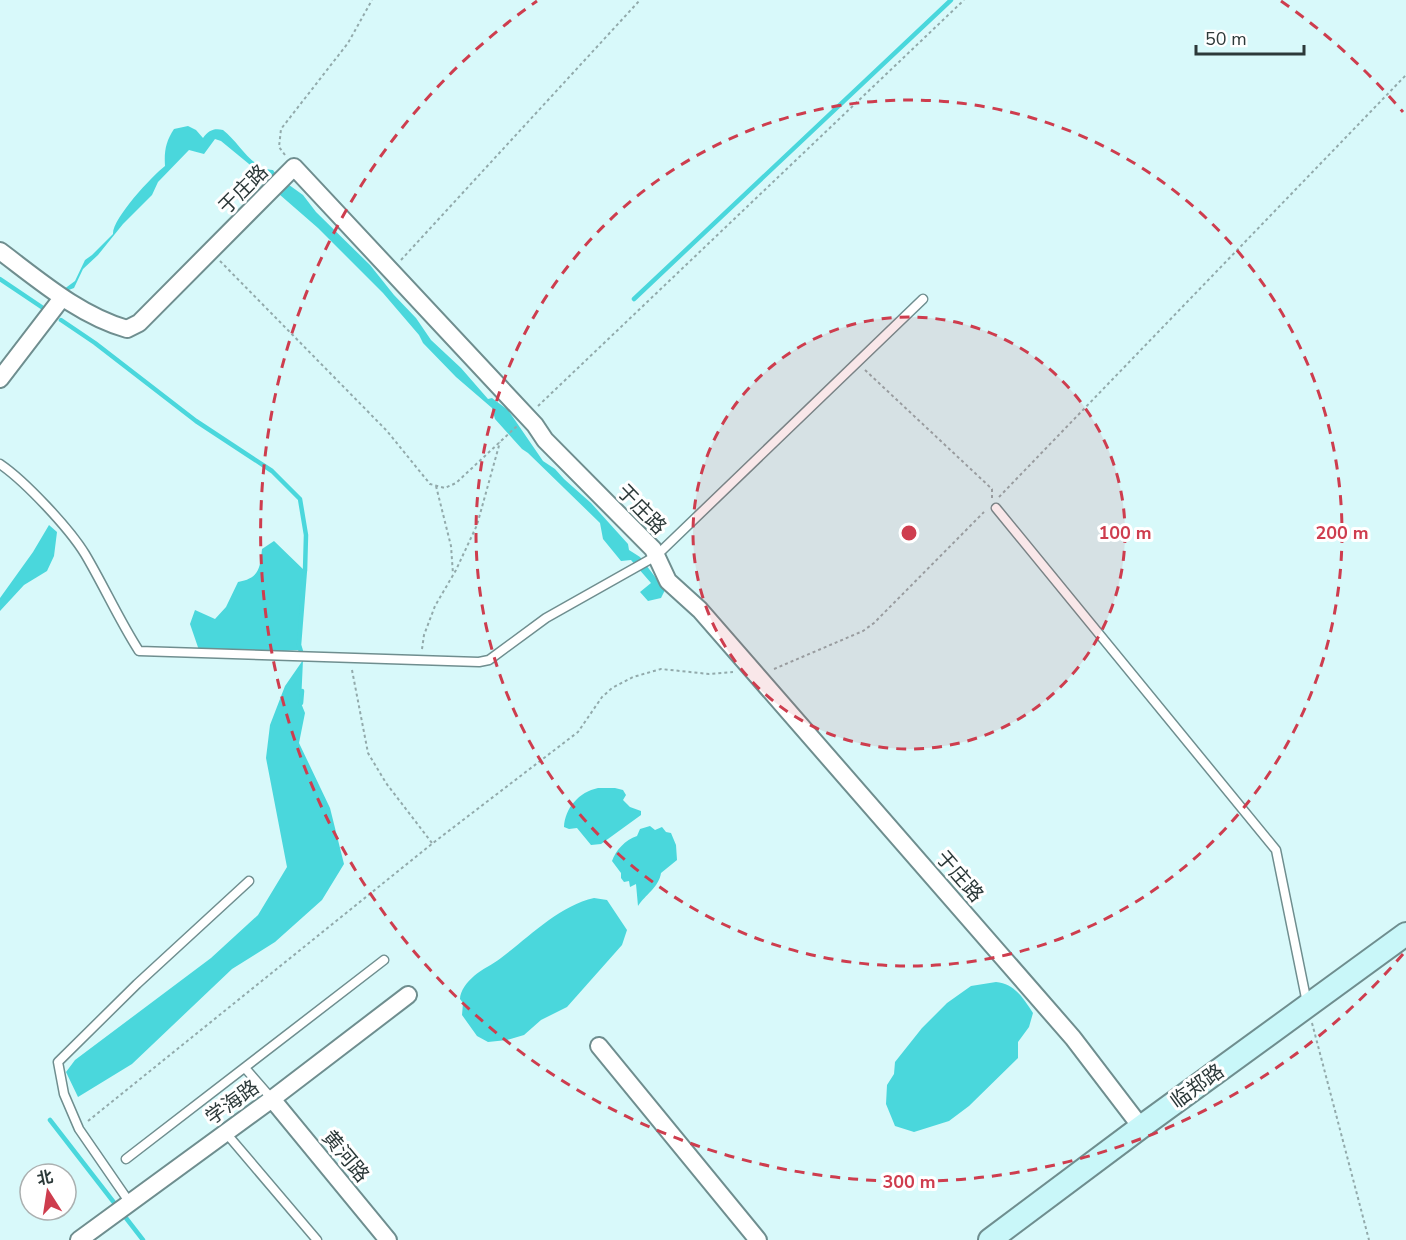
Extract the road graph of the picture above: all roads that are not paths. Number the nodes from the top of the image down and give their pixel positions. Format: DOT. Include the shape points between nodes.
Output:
graph roads {
  1 [pos="0,252"];
  2 [pos="62,298"];
  3 [pos="923,299"];
  4 [pos="0,379"];
  5 [pos="0,464"];
  6 [pos="994,506"];
  7 [pos="656,556"];
  8 [pos="249,881"];
  9 [pos="1406,934"];
  10 [pos="384,960"];
  11 [pos="408,995"];
  12 [pos="1308,1006"];
  13 [pos="599,1046"];
  14 [pos="245,1068"];
  15 [pos="272,1099"];
  16 [pos="1141,1126"];
  17 [pos="226,1133"];
  18 [pos="126,1159"];
  19 [pos="123,1208"];
  20 [pos="79,1240"];
  21 [pos="317,1240"];
  22 [pos="388,1240"];
  23 [pos="758,1240"];
  24 [pos="990,1240"];
  1 -- 2 [label="street, 于庄路"];
  2 -- 4 [label="street"];
  2 -- 7 [label="street, 于庄路" via="107,323 127,329 139,324 294,167"];
  3 -- 7 [label="lane"];
  5 -- 7 [label="lane" via="50,510 84,552 139,651 479,662 489,660 546,618"];
  6 -- 12 [label="lane" via="1276,850"];
  7 -- 16 [label="street, 于庄路" via="668,581 700,610 1072,1038"];
  8 -- 19 [label="lane" via="58,1062 64,1095 79,1129"];
  9 -- 12 [label="main road, 临郑路"];
  10 -- 14 [label="lane"];
  11 -- 15 [label="street, 学海路"];
  12 -- 16 [label="main road, 临郑路"];
  13 -- 23 [label="street"];
  14 -- 15 [label="lane"];
  14 -- 18 [label="lane"];
  15 -- 17 [label="street, 学海路"];
  15 -- 22 [label="street, 黄河路"];
  16 -- 24 [label="main road, 临郑路"];
  17 -- 19 [label="street, 学海路"];
  17 -- 21 [label="lane"];
  19 -- 20 [label="street, 学海路"];
}
